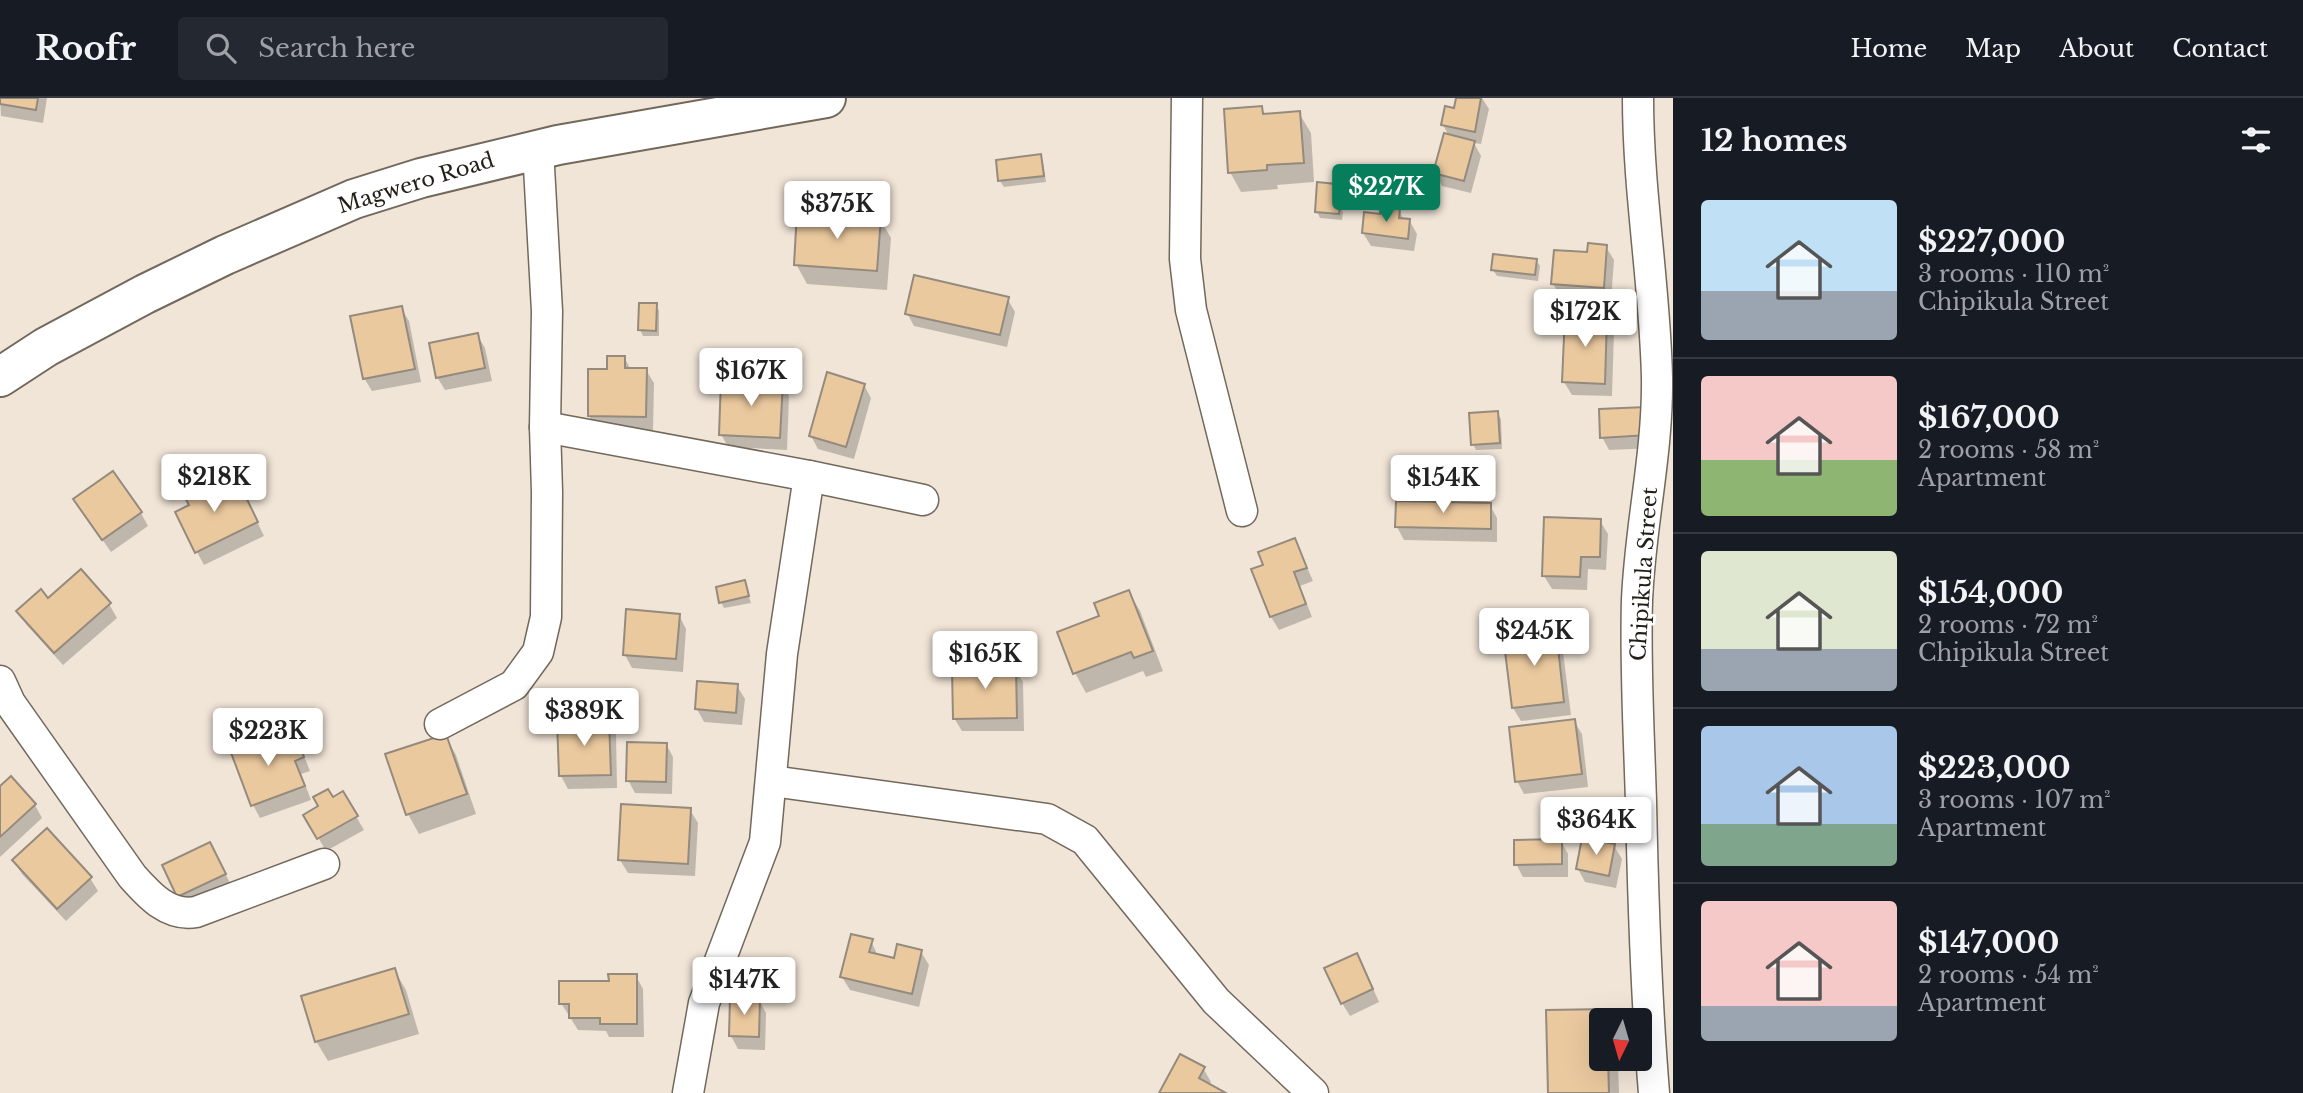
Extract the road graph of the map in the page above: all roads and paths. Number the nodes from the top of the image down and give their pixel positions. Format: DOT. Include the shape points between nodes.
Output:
graph roads {
  1 [pos="826,98"];
  2 [pos="1187,98"];
  3 [pos="1639,98"];
  4 [pos="538,149"];
  5 [pos="0,377"];
  6 [pos="545,427"];
  7 [pos="809,476"];
  8 [pos="923,500"];
  9 [pos="1242,511"];
  10 [pos="0,681"];
  11 [pos="440,724"];
  12 [pos="772,781"];
  13 [pos="324,864"];
  14 [pos="688,1093"];
  15 [pos="1313,1093"];
  16 [pos="1654,1093"];
  1 -- 4 [label="street, Magwero Road"];
  2 -- 9 [label="street" via="1185,259 1191,310"];
  3 -- 16 [label="street, Chipikula Street" via="1640,168 1657,377 1655,445 1637,597 1636,662"];
  4 -- 5 [label="street, Magwero Road" via="354,199 145,294"];
  4 -- 6 [label="street" via="547,311"];
  6 -- 7 [label="street"];
  6 -- 11 [label="street" via="546,617 538,652 514,685"];
  7 -- 8 [label="street"];
  7 -- 12 [label="street" via="782,654"];
  10 -- 13 [label="street" via="10,704 132,876 164,906 181,913 196,912"];
  12 -- 14 [label="street" via="765,842 704,1003"];
  12 -- 15 [label="street" via="1047,819 1085,840 1216,1001"];
}
